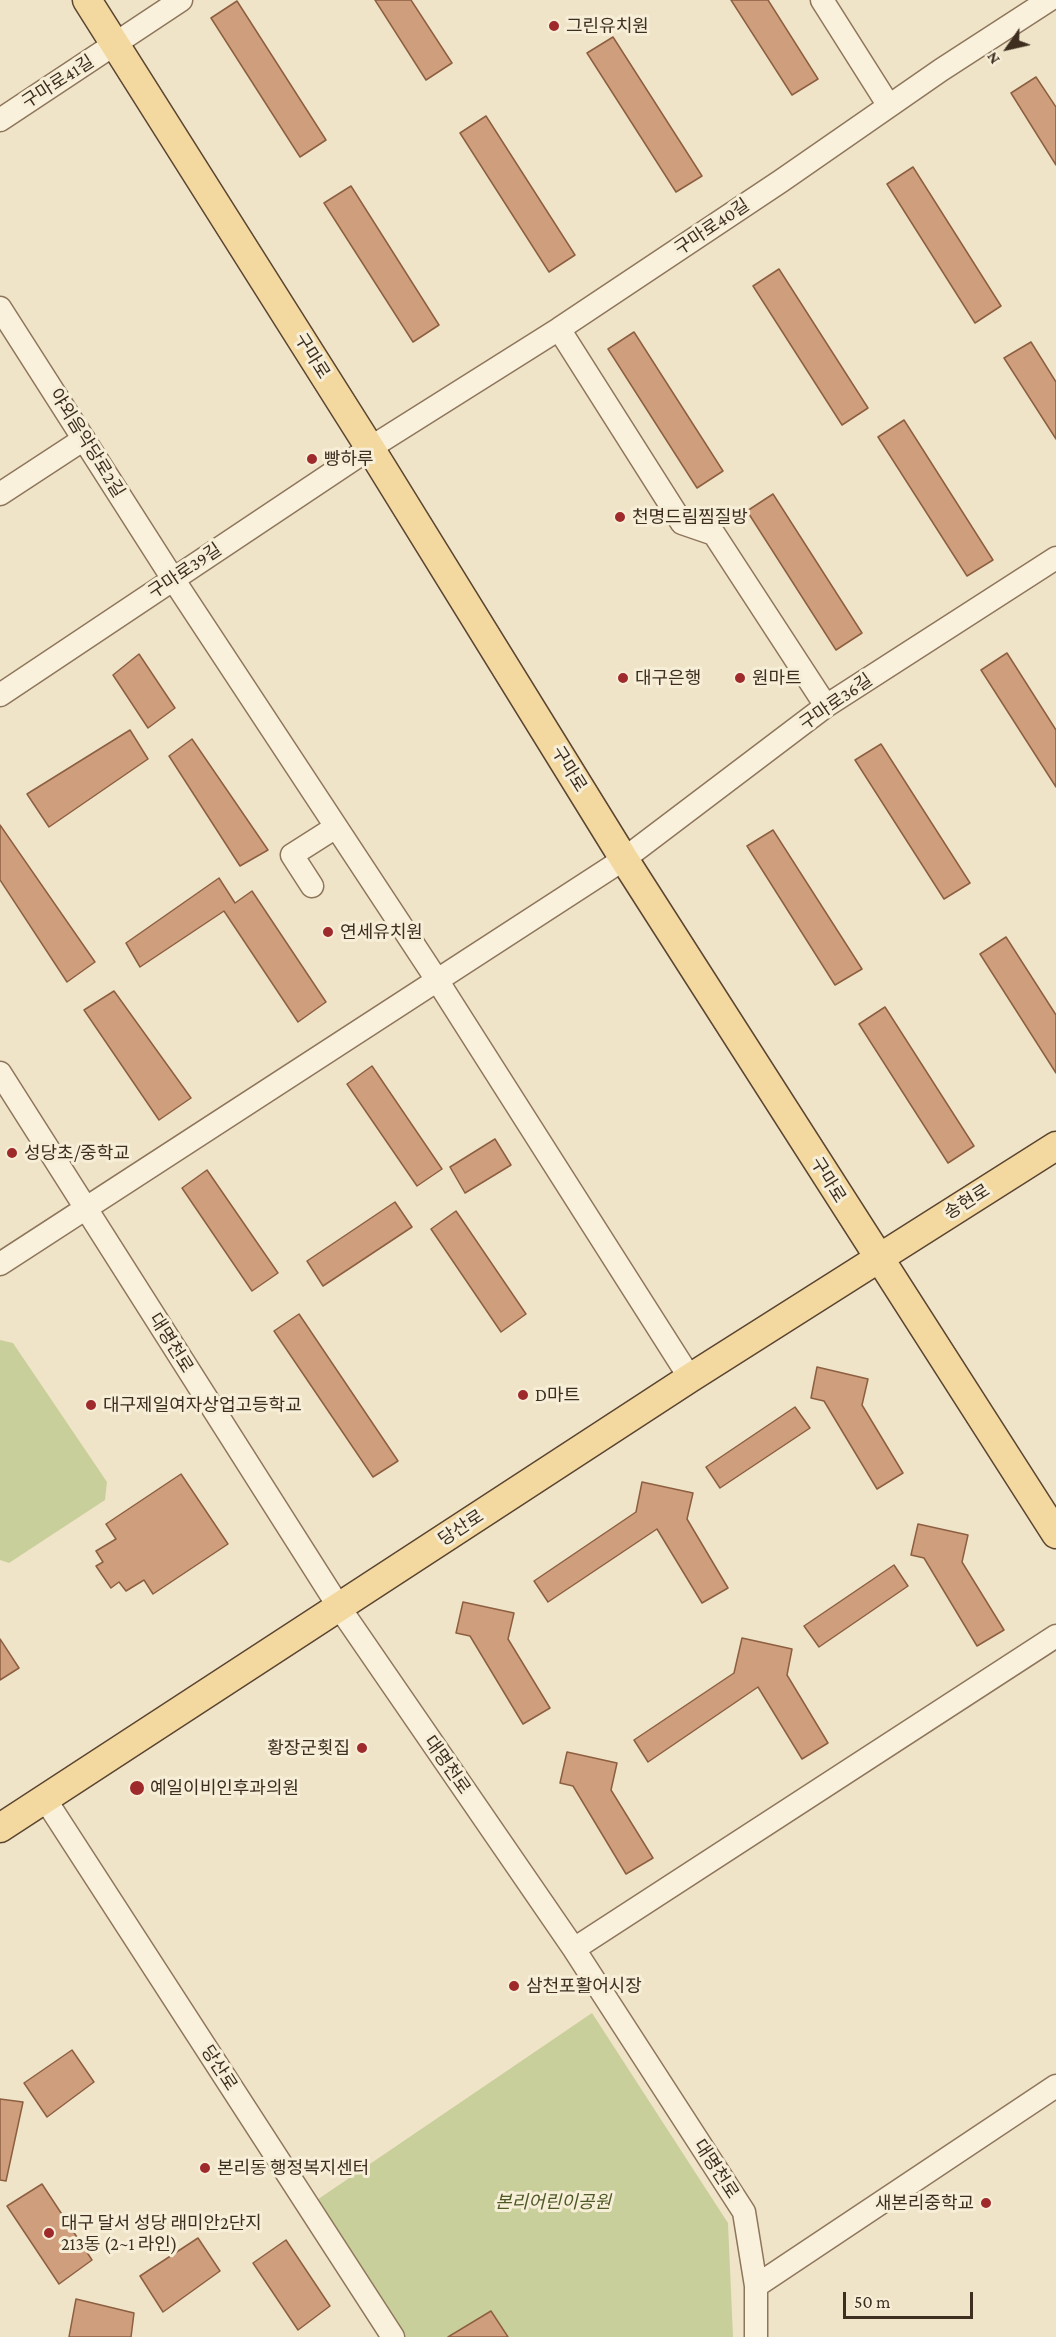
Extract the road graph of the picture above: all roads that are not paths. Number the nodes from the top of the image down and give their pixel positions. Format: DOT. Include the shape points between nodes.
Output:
graph roads {
  1 [pos="87,0"];
  2 [pos="181,0"];
  3 [pos="822,0"];
  4 [pos="1036,4"];
  5 [pos="115,45"];
  6 [pos="889,106"];
  7 [pos="0,120"];
  8 [pos="0,308"];
  9 [pos="559,329"];
  10 [pos="84,439"];
  11 [pos="370,448"];
  12 [pos="0,494"];
  13 [pos="1056,558"];
  14 [pos="173,579"];
  15 [pos="0,695"];
  16 [pos="826,706"];
  17 [pos="336,827"];
  18 [pos="624,859"];
  19 [pos="312,886"];
  20 [pos="437,980"];
  21 [pos="0,1073"];
  22 [pos="1056,1146"];
  23 [pos="86,1209"];
  24 [pos="879,1259"];
  25 [pos="0,1264"];
  26 [pos="690,1378"];
  27 [pos="1056,1534"];
  28 [pos="339,1607"];
  29 [pos="1056,1636"];
  30 [pos="45,1799"];
  31 [pos="0,1828"];
  32 [pos="574,1949"];
  33 [pos="1056,2086"];
  34 [pos="756,2286"];
  35 [pos="393,2337"];
  36 [pos="756,2337"];
  1 -- 5 [label="main road, 구마로"];
  2 -- 5 [label="street, 구마로41길"];
  3 -- 6 [label="street"];
  4 -- 6 [label="street, 구마로40길"];
  5 -- 7 [label="street, 구마로41길"];
  5 -- 11 [label="main road, 구마로"];
  6 -- 9 [label="street, 구마로40길"];
  8 -- 10 [label="street, 야외음악당로2길"];
  9 -- 11 [label="street, 구마로40길"];
  9 -- 16 [label="street" via="682,523 714,534"];
  10 -- 12 [label="street"];
  10 -- 14 [label="street, 야외음악당로2길"];
  11 -- 14 [label="street, 구마로39길"];
  11 -- 18 [label="main road, 구마로"];
  13 -- 16 [label="street, 구마로36길"];
  14 -- 15 [label="street, 구마로39길"];
  14 -- 17 [label="street, 야외음악당로2길"];
  16 -- 18 [label="street, 구마로36길"];
  17 -- 19 [label="street" via="292,855"];
  17 -- 20 [label="street, 야외음악당로2길"];
  18 -- 20 [label="street, 구마로36길"];
  18 -- 24 [label="main road, 구마로"];
  20 -- 23 [label="street, 구마로36길"];
  20 -- 26 [label="street, 야외음악당로2길"];
  21 -- 23 [label="street, 대명천로"];
  22 -- 24 [label="main road, 송현로"];
  23 -- 25 [label="street"];
  23 -- 28 [label="street, 대명천로"];
  24 -- 26 [label="main road, 당산로"];
  24 -- 27 [label="main road, 구마로"];
  26 -- 28 [label="main road, 당산로"];
  28 -- 30 [label="main road, 당산로"];
  28 -- 32 [label="street, 대명천로"];
  29 -- 32 [label="street"];
  30 -- 31 [label="main road, 당산로"];
  30 -- 35 [label="street, 당산로"];
  32 -- 34 [label="street, 대명천로" via="744,2212"];
  33 -- 34 [label="street"];
  34 -- 36 [label="street, 대명천로"];
}
